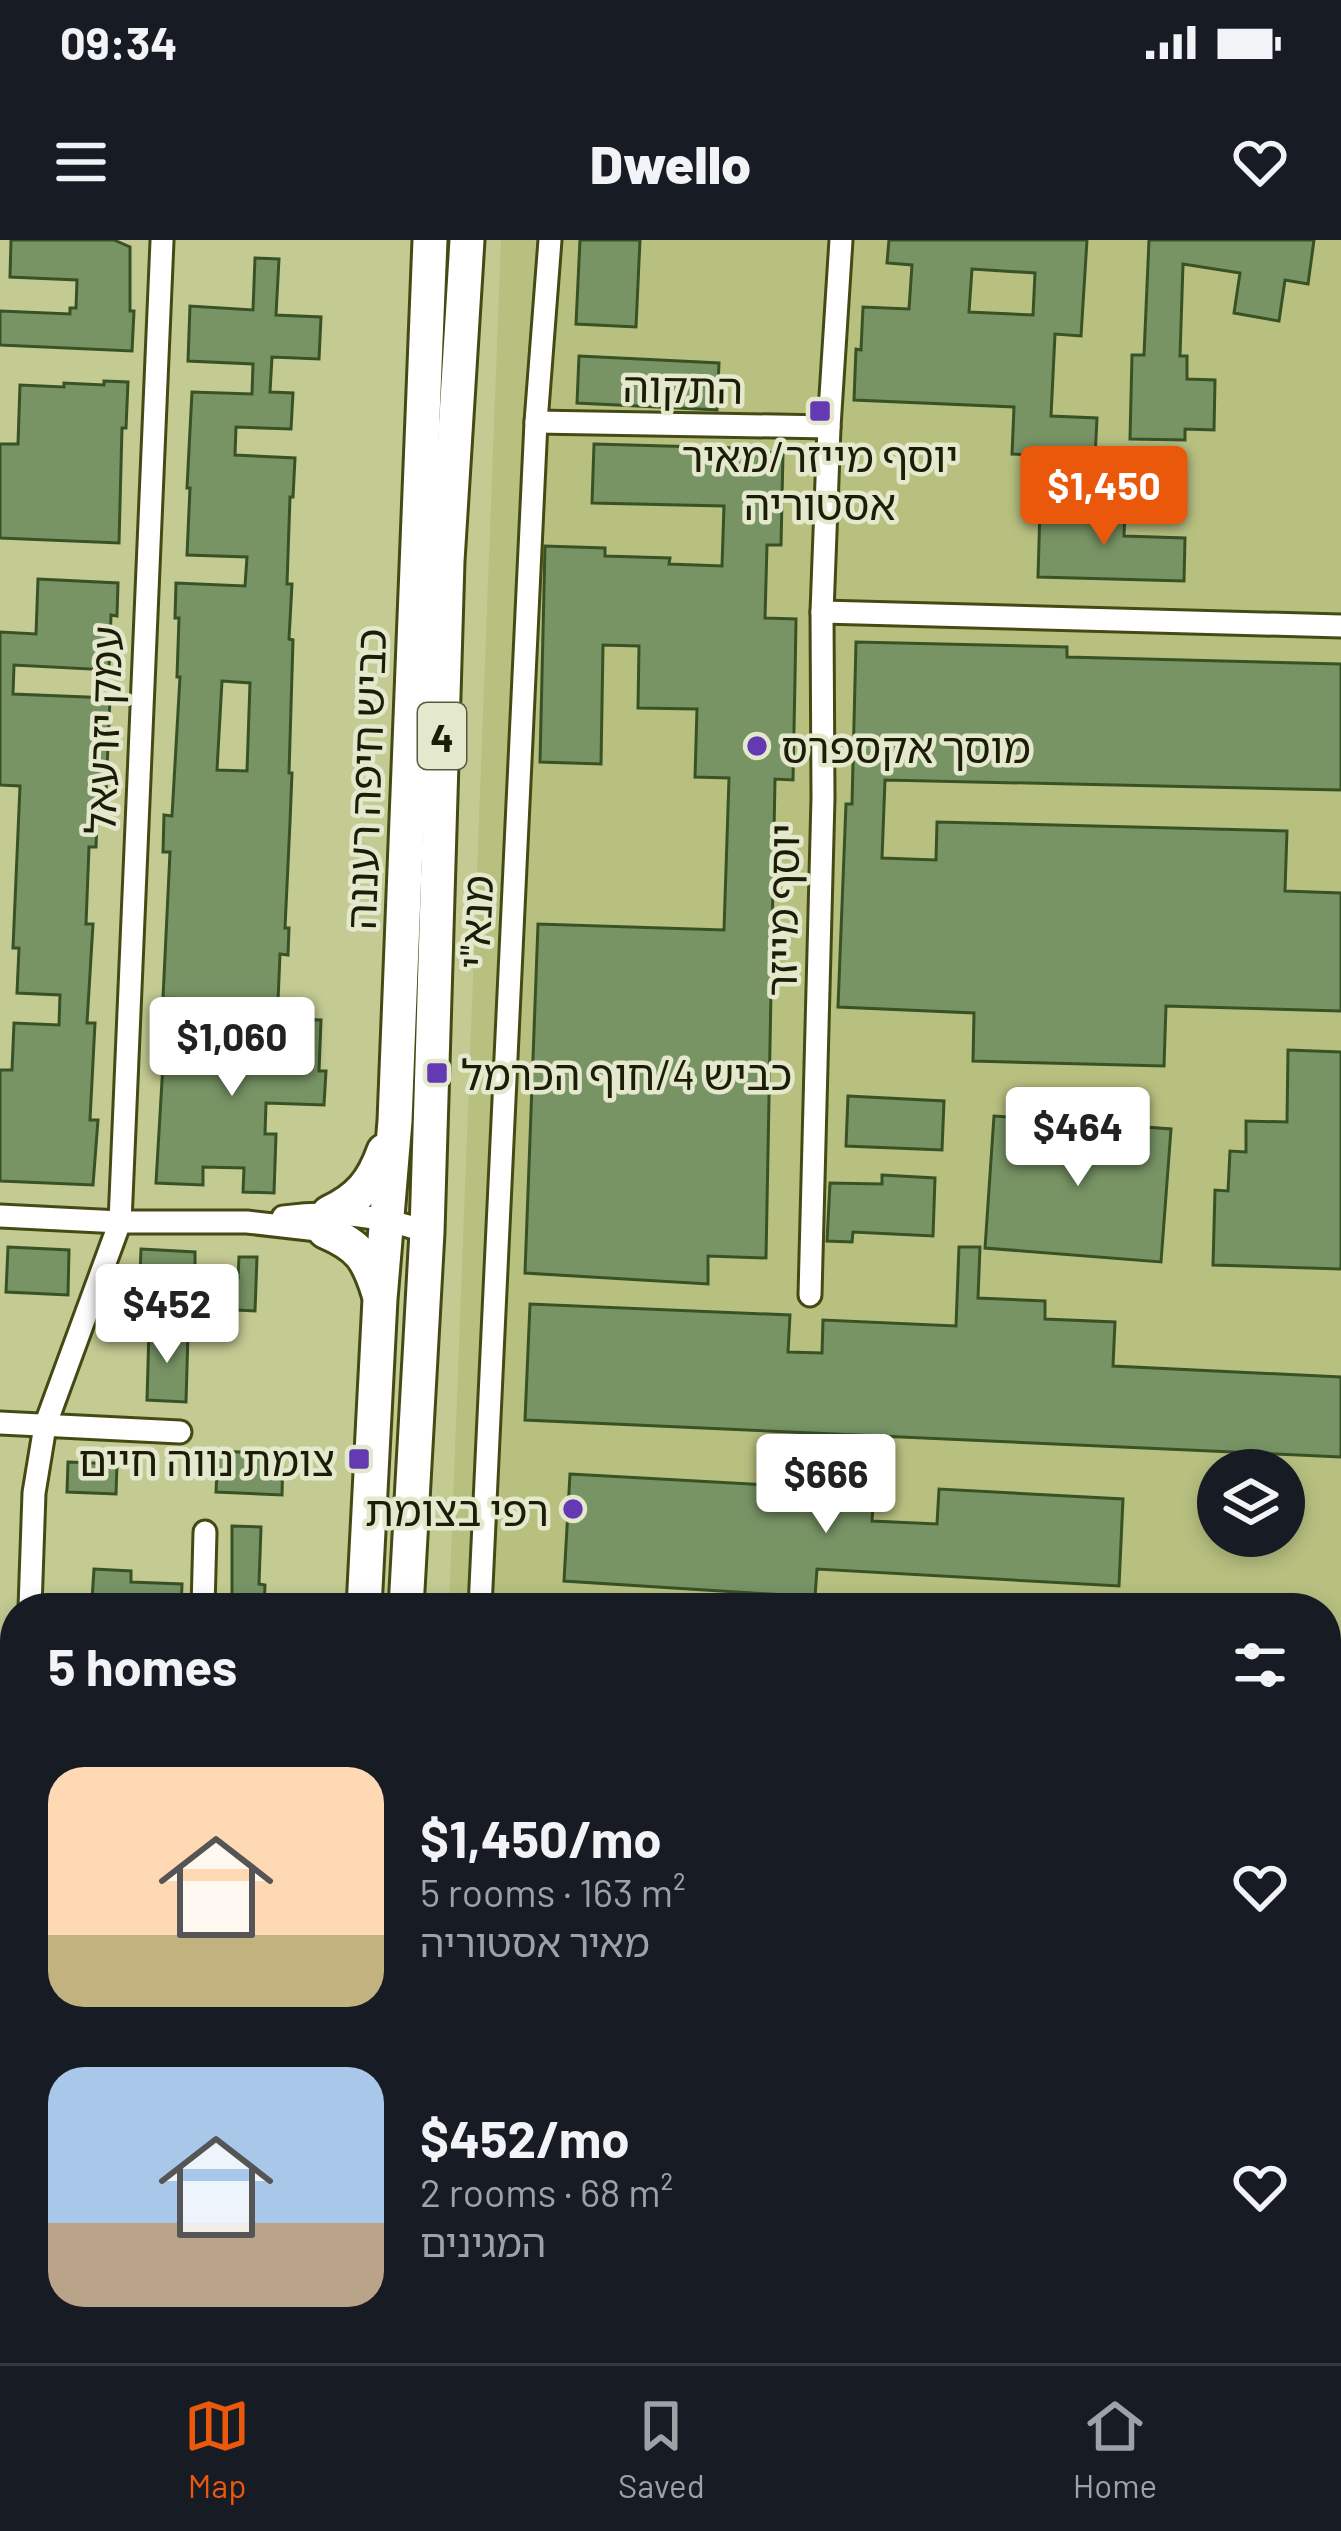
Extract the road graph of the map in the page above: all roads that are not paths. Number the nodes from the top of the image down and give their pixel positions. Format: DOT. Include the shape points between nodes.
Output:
graph roads {
  1 [pos="430,240"];
  2 [pos="467,240"];
  3 [pos="550,240"];
  4 [pos="841,240"];
  5 [pos="162,241"];
  6 [pos="536,422"];
  7 [pos="829,428"];
  8 [pos="822,612"];
  9 [pos="1341,626"];
  10 [pos="395,1121"];
  11 [pos="0,1216"];
  12 [pos="120,1222"];
  13 [pos="327,1222"];
  14 [pos="386,1228"];
  15 [pos="427,1232"];
  16 [pos="810,1294"];
  17 [pos="380,1298"];
  18 [pos="0,1424"];
  19 [pos="45,1426"];
  20 [pos="181,1432"];
  21 [pos="205,1532"];
  22 [pos="31,1593"];
  23 [pos="203,1593"];
  24 [pos="365,1593"];
  25 [pos="407,1593"];
  26 [pos="481,1593"];
  1 -- 10 [label="highway, כביש חיפה רעננה / 4"];
  2 -- 15 [label="highway, כביש חיפה רעננה / 4" via="447,561"];
  3 -- 6 [label="street, מנא\"י"];
  4 -- 7 [label="street, יוסף מייזר"];
  5 -- 12 [label="street, עמק יזרעאל"];
  6 -- 7 [label="street, התקוה"];
  6 -- 26 [label="street, מנא\"י"];
  7 -- 8 [label="street, יוסף מייזר"];
  8 -- 9 [label="street"];
  8 -- 16 [label="street, יוסף מייזר"];
  10 -- 13 [label="highway" via="364,1191"];
  10 -- 14 [label="highway, כביש חיפה רעננה / 4"];
  11 -- 12 [label="street"];
  12 -- 13 [label="street"];
  12 -- 19 [label="street, עמק יזרעאל"];
  13 -- 14 [label="street"];
  13 -- 17 [label="highway" via="358,1249"];
  14 -- 15 [label="street"];
  14 -- 17 [label="highway, כביש חיפה רעננה / 4"];
  15 -- 25 [label="highway, כביש חיפה רעננה / 4"];
  17 -- 24 [label="highway, כביש חיפה רעננה / 4"];
  18 -- 19 [label="street"];
  19 -- 20 [label="street"];
  19 -- 22 [label="street, עמק יזרעאל"];
  21 -- 23 [label="street"];
}
